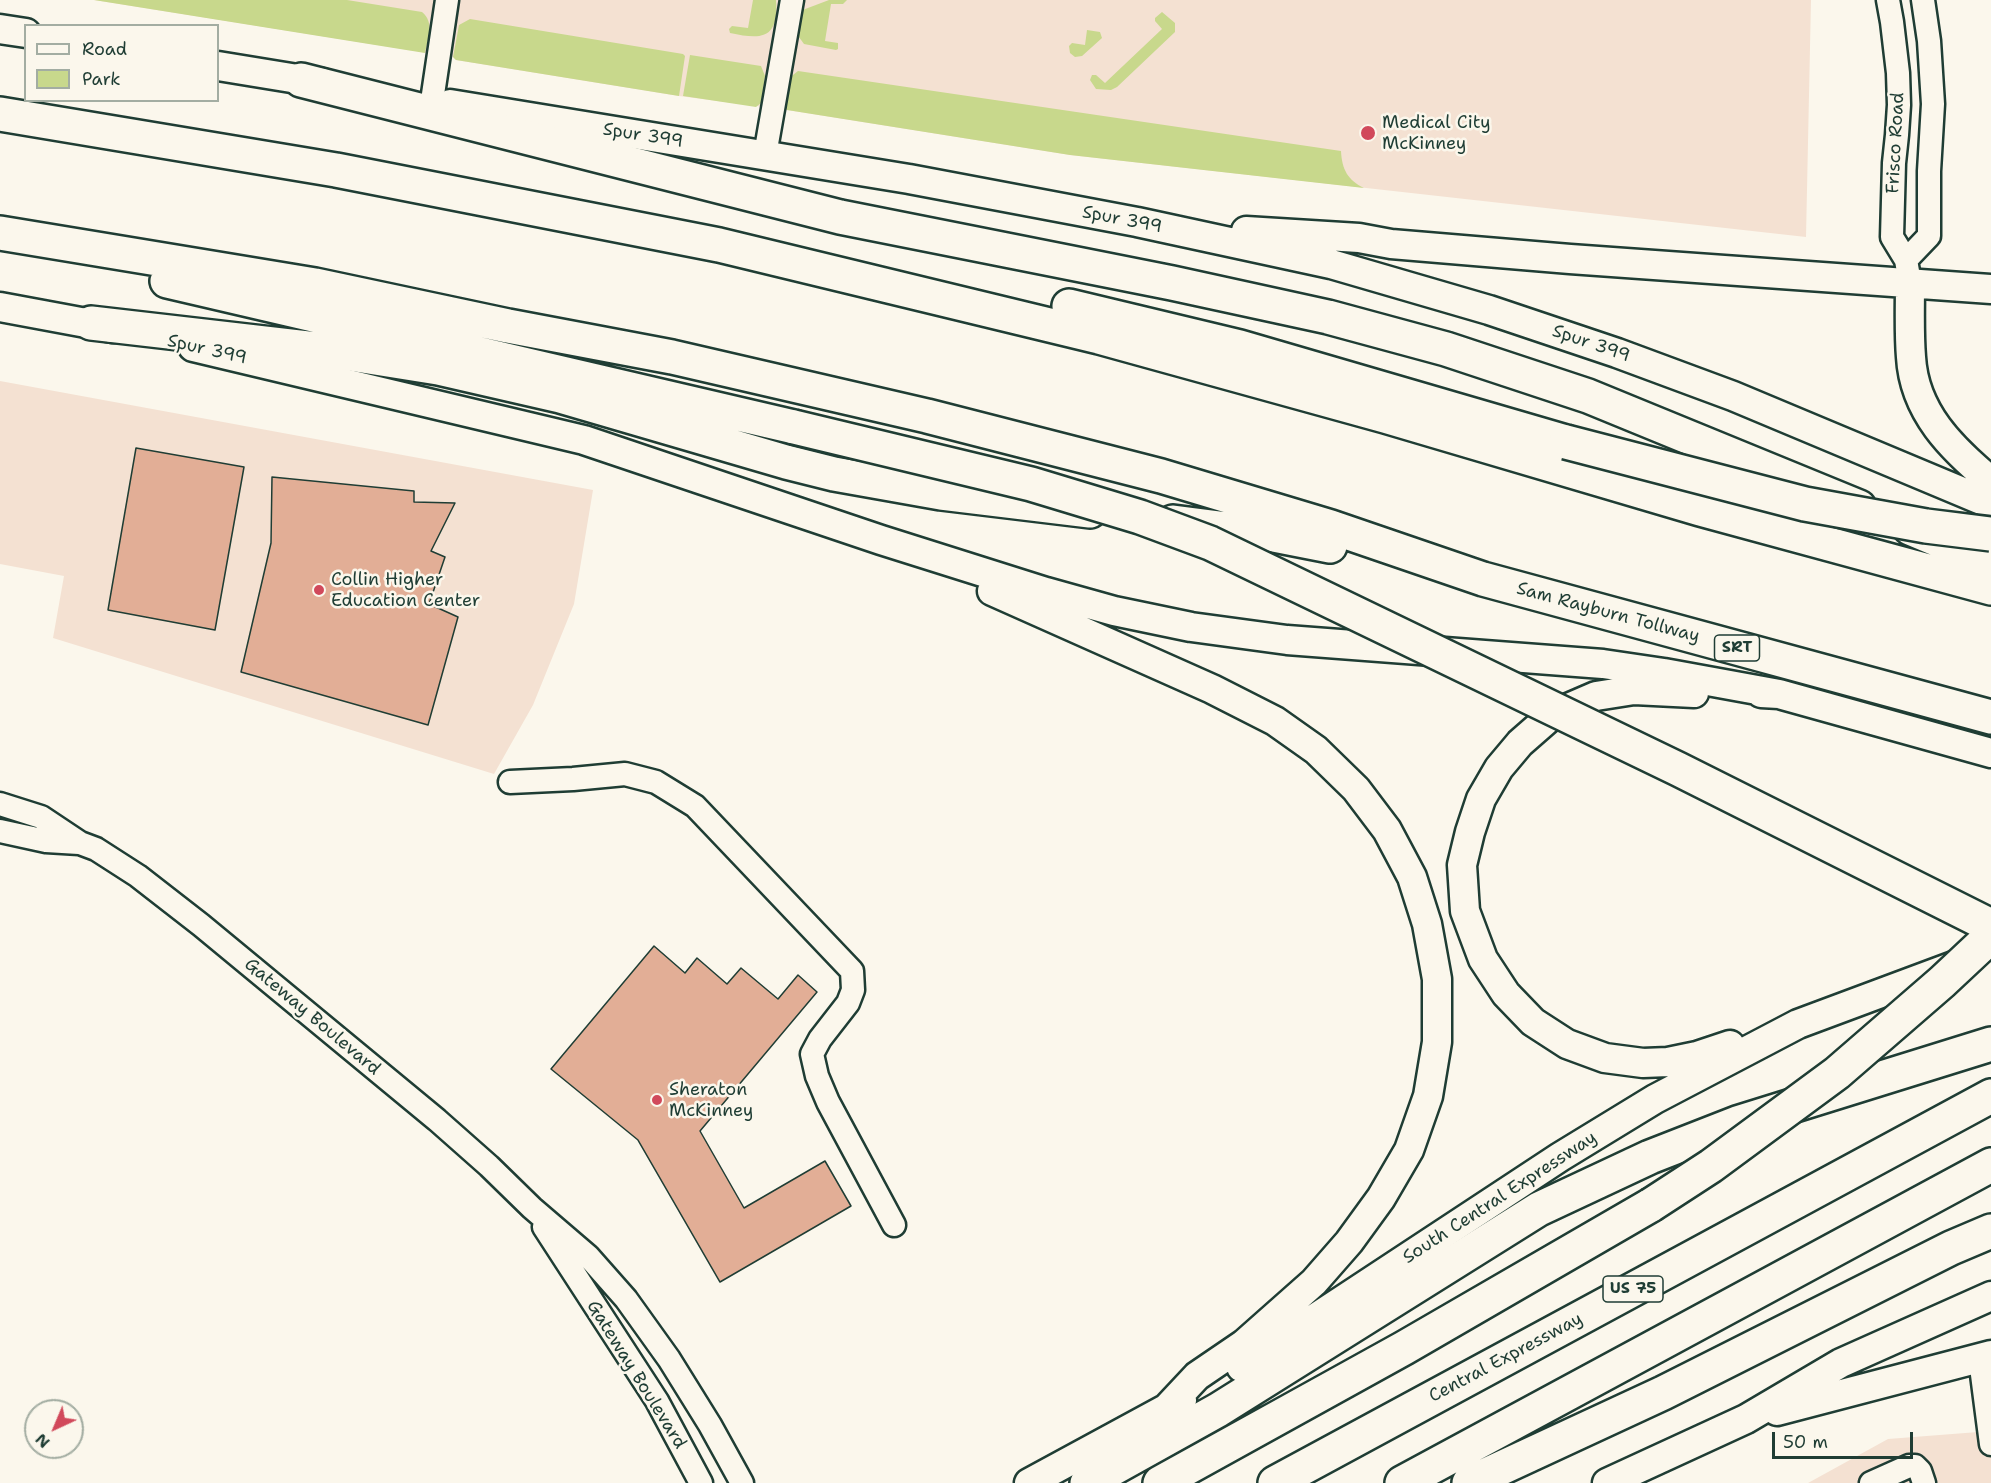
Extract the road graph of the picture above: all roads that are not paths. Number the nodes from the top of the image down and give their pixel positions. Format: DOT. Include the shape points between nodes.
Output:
graph roads {
  1 [pos="447,0"];
  2 [pos="792,0"];
  3 [pos="1887,0"];
  4 [pos="1923,0"];
  5 [pos="0,29"];
  6 [pos="24,33"];
  7 [pos="219,66"];
  8 [pos="301,80"];
  9 [pos="432,101"];
  10 [pos="0,114"];
  11 [pos="765,155"];
  12 [pos="1137,222"];
  13 [pos="0,234"];
  14 [pos="719,245"];
  15 [pos="1908,272"];
  16 [pos="1991,289"];
  17 [pos="0,307"];
  18 [pos="91,323"];
  19 [pos="1991,482"];
  20 [pos="1991,504"];
  21 [pos="1991,534"];
  22 [pos="881,540"];
  23 [pos="1991,562"];
  24 [pos="1483,579"];
  25 [pos="1991,588"];
  26 [pos="1779,693"];
  27 [pos="1991,717"];
  28 [pos="1991,753"];
  29 [pos="510,782"];
  30 [pos="0,804"];
  31 [pos="0,831"];
  32 [pos="81,843"];
  33 [pos="1991,926"];
  34 [pos="1991,936"];
  35 [pos="1991,952"];
  36 [pos="1798,1024"];
  37 [pos="1991,1044"];
  38 [pos="1991,1096"];
  39 [pos="1991,1165"];
  40 [pos="532,1208"];
  41 [pos="894,1226"];
  42 [pos="1991,1231"];
  43 [pos="1991,1296"];
  44 [pos="1985,1357"];
  45 [pos="1167,1408"];
  46 [pos="1746,1419"];
  47 [pos="1991,1444"];
  48 [pos="1610,1482"];
  49 [pos="701,1483"];
  50 [pos="742,1483"];
  51 [pos="1029,1483"];
  52 [pos="1087,1483"];
  53 [pos="1160,1483"];
  54 [pos="1275,1483"];
  55 [pos="1402,1483"];
  56 [pos="1469,1483"];
  57 [pos="1871,1483"];
  58 [pos="1924,1483"];
  1 -- 9 [label="street"];
  2 -- 11 [label="street"];
  3 -- 15 [label="street, Frisco Road" via="1899,105 1892,237"];
  4 -- 15 [label="street" via="1933,105 1929,237"];
  5 -- 6 [label="main road"];
  7 -- 8 [label="main road, Spur 399"];
  8 -- 9 [label="main road, Spur 399"];
  8 -- 23 [label="highway" via="840,217 1328,317 1446,350 1588,396"];
  9 -- 11 [label="main road, Spur 399"];
  10 -- 14 [label="highway" via="336,170"];
  11 -- 12 [label="main road, Spur 399"];
  12 -- 15 [label="main road" via="1359,238 1548,258"];
  12 -- 20 [label="main road, Spur 399" via="1331,264 1549,329 1734,396"];
  13 -- 24 [label="highway, Sam Rayburn Tollway / SRT" via="315,285 672,357 927,416 1161,476 1331,527"];
  13 -- 33 [label="highway, bridge" via="66,258 1031,484 1140,517 1210,543 1678,769"];
  14 -- 21 [label="highway, bridge" via="839,254 949,277 1240,347 1566,442 1805,504"];
  14 -- 25 [label="highway" via="1099,337"];
  15 -- 16 [label="main road"];
  15 -- 19 [label="main road" via="1911,360 1920,396 1935,427 1960,456"];
  17 -- 18 [label="main road, Spur 399"];
  18 -- 22 [label="main road, Spur 399" via="584,440"];
  18 -- 24 [label="highway" via="325,350 438,368 560,396 834,474 940,493 1274,535"];
  22 -- 26 [label="main road, Spur 399" via="1046,592 1191,627 1287,639 1603,664"];
  22 -- 45 [label="main road" via="1275,721 1316,750 1356,789 1387,830 1412,877 1427,924 1437,979 1437,1032 1428,1096 1409,1150 1382,1198 1314,1282 1244,1344 1197,1376"];
  24 -- 27 [label="highway, Sam Rayburn Tollway / SRT"];
  26 -- 28 [label="main road"];
  26 -- 36 [label="main road" via="1634,690 1596,696 1552,715 1499,768 1481,799 1462,865 1465,910 1483,959 1506,994 1533,1022 1567,1044 1605,1058 1668,1062"];
  29 -- 41 [label="street" via="625,774 656,782 695,806 852,971 853,990 848,1003 812,1054 828,1102"];
  30 -- 32 [label="street, Gateway Boulevard" via="41,817"];
  31 -- 32 [label="street, Gateway Boulevard" via="46,842"];
  32 -- 40 [label="street, Gateway Boulevard" via="138,876 201,925 437,1120"];
  34 -- 53 [label="highway, bridge" via="1837,1073 1651,1206"];
  35 -- 36 [label="main road, South Central Expressway"];
  36 -- 45 [label="main road, South Central Expressway" via="1655,1099 1235,1370"];
  37 -- 52 [label="highway" via="1737,1123 1650,1157 1539,1209 1218,1410"];
  38 -- 54 [label="highway, Central Expressway / US 75"];
  39 -- 55 [label="highway"];
  40 -- 49 [label="street, Gateway Boulevard" via="657,1401"];
  40 -- 50 [label="street, Gateway Boulevard" via="588,1256 626,1299 669,1359"];
  42 -- 56 [label="highway" via="1663,1393"];
  43 -- 46 [label="main road" via="1840,1363"];
  44 -- 46 [label="main road"];
  44 -- 47 [label="street"];
  45 -- 51 [label="main road, South Central Expressway"];
  46 -- 48 [label="main road"];
  57 -- 58 [label="street" via="1909,1466 1920,1471"];
}
